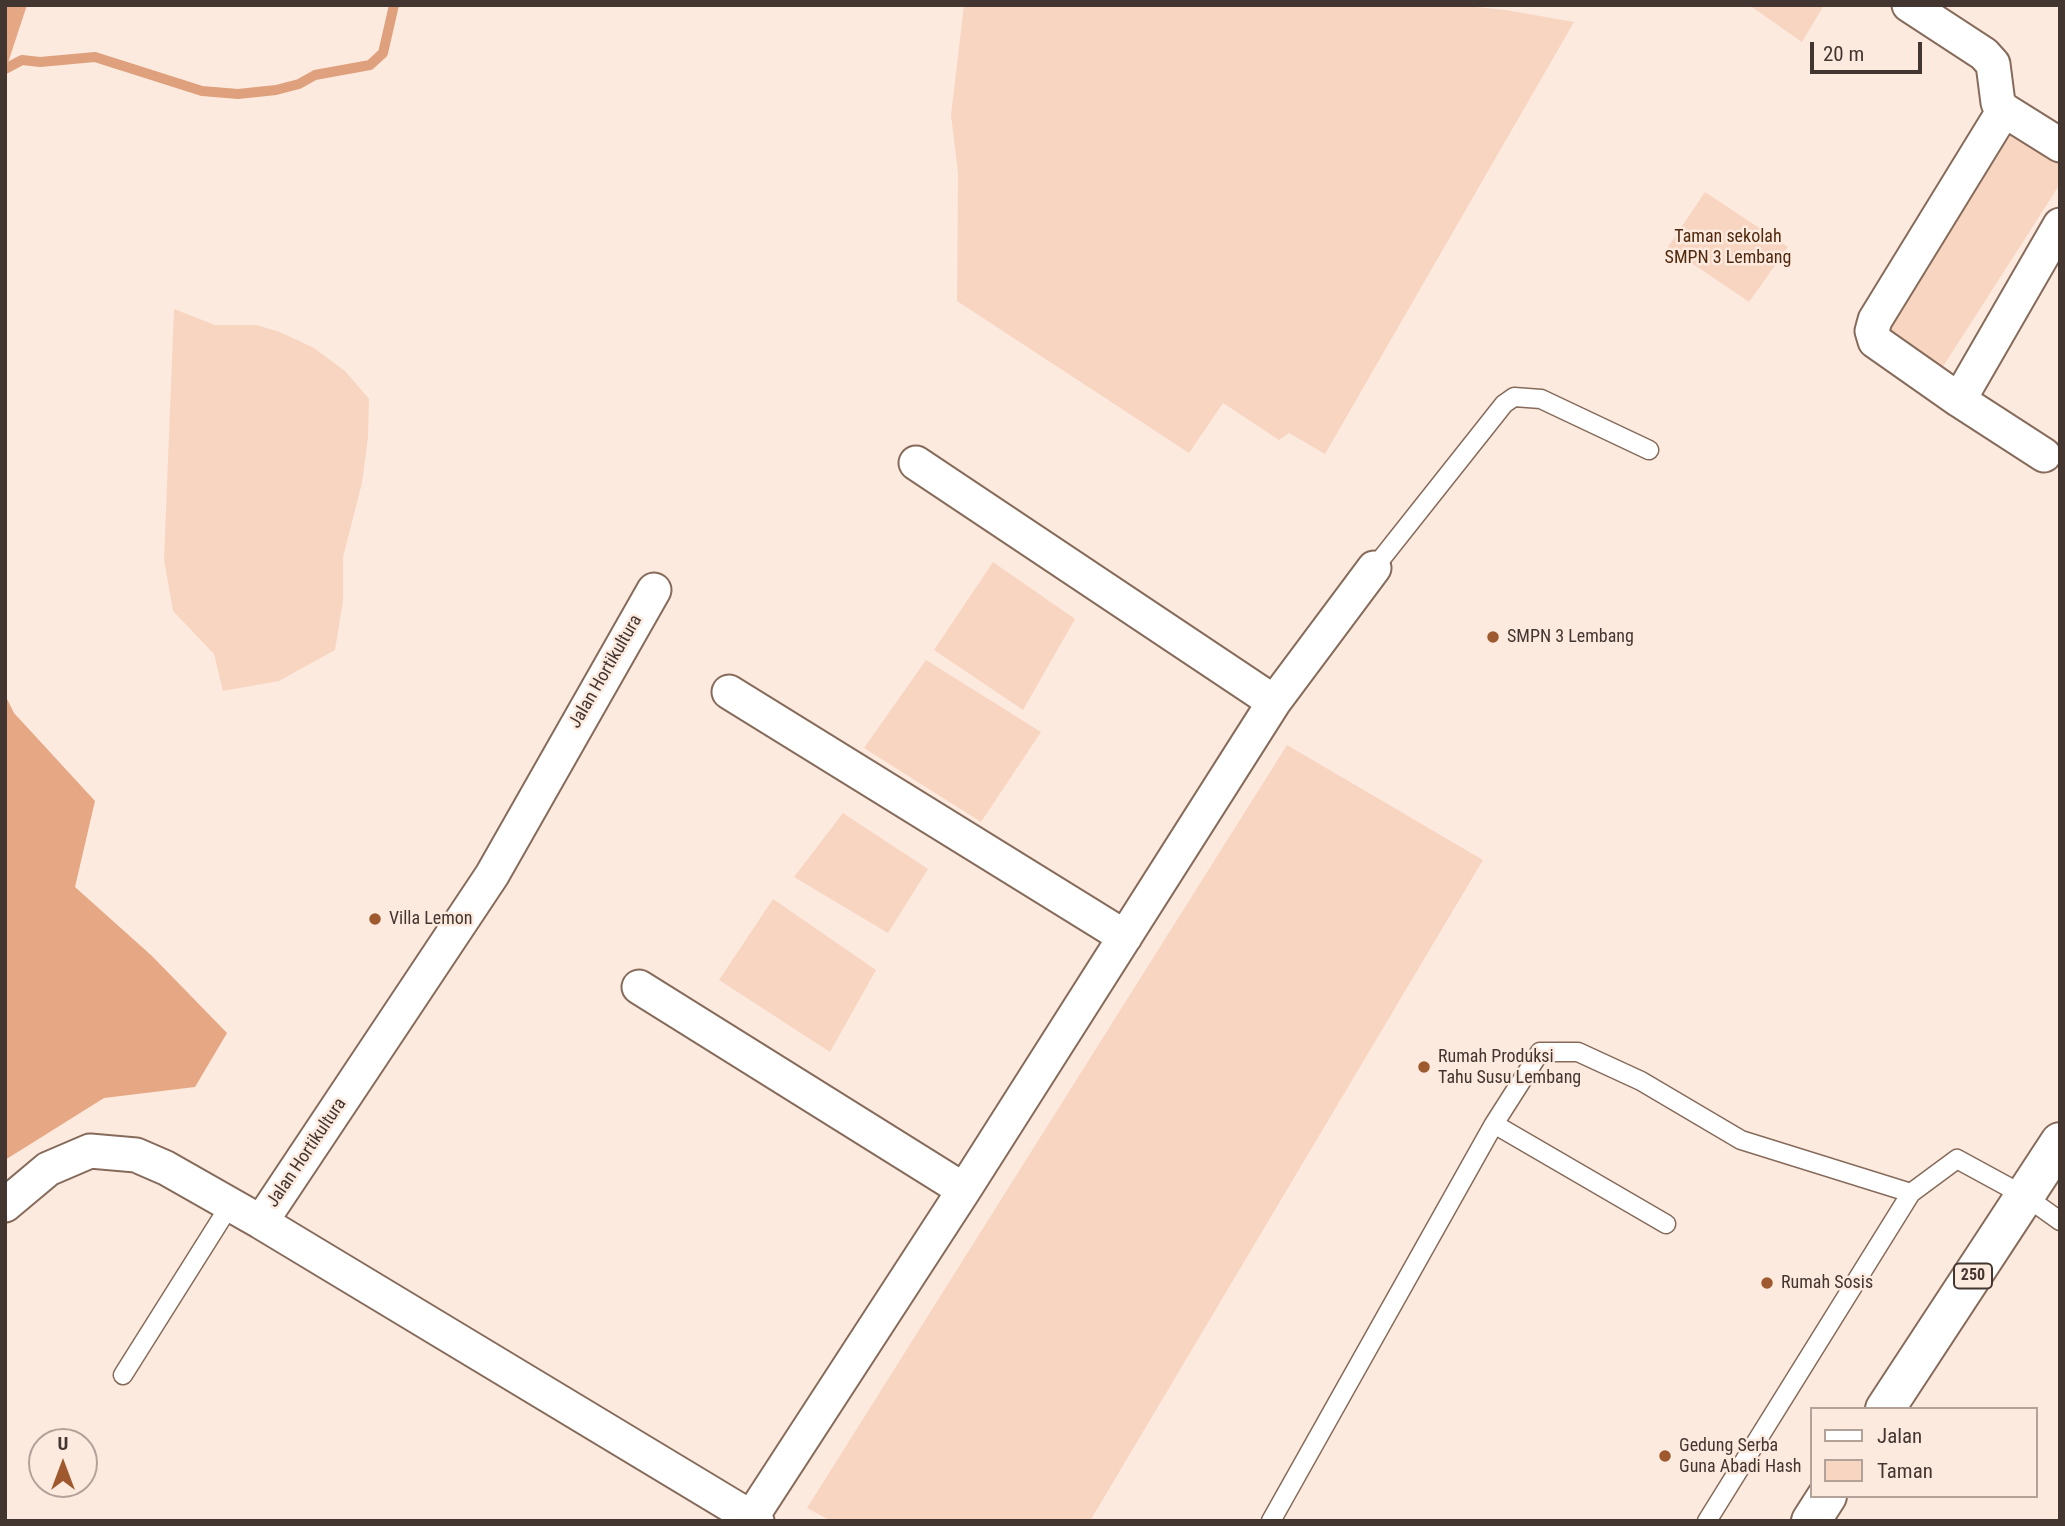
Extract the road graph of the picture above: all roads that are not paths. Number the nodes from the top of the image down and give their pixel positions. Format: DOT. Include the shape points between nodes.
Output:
graph roads {
  1 [pos="1909,5"];
  2 [pos="2004,110"];
  3 [pos="2060,145"];
  4 [pos="2060,225"];
  5 [pos="1959,400"];
  6 [pos="1649,450"];
  7 [pos="2044,455"];
  8 [pos="916,463"];
  9 [pos="1374,568"];
  10 [pos="654,590"];
  11 [pos="729,692"];
  12 [pos="1274,702"];
  13 [pos="1125,937"];
  14 [pos="639,987"];
  15 [pos="1494,1124"];
  16 [pos="2060,1142"];
  17 [pos="964,1190"];
  18 [pos="1911,1193"];
  19 [pos="2025,1196"];
  20 [pos="5,1205"];
  21 [pos="230,1205"];
  22 [pos="2060,1221"];
  23 [pos="261,1222"];
  24 [pos="1666,1224"];
  25 [pos="123,1375"];
  26 [pos="1886,1407"];
  27 [pos="1827,1498"];
  28 [pos="753,1520"];
  29 [pos="1271,1521"];
  30 [pos="1707,1521"];
  31 [pos="1811,1521"];
  1 -- 2 [label="street" via="1984,54 1993,64 1998,103"];
  2 -- 3 [label="street"];
  2 -- 5 [label="street" via="1872,331 1875,341"];
  4 -- 5 [label="street"];
  5 -- 7 [label="street"];
  6 -- 9 [label="lane" via="1541,399 1514,397"];
  8 -- 12 [label="street"];
  9 -- 12 [label="street"];
  10 -- 23 [label="street, Jalan Hortikultura" via="492,875"];
  11 -- 13 [label="street"];
  12 -- 13 [label="street"];
  13 -- 17 [label="street"];
  14 -- 17 [label="street"];
  15 -- 18 [label="lane" via="1540,1052 1578,1052 1641,1081 1741,1140"];
  15 -- 24 [label="lane"];
  15 -- 29 [label="lane"];
  16 -- 19 [label="main road, 250"];
  17 -- 28 [label="street"];
  18 -- 19 [label="lane" via="1956,1159"];
  18 -- 30 [label="lane"];
  19 -- 22 [label="lane"];
  19 -- 26 [label="main road, 250"];
  20 -- 21 [label="street" via="48,1169 90,1151 136,1155"];
  21 -- 23 [label="street"];
  21 -- 25 [label="lane"];
  23 -- 28 [label="street, Jalan Hortikultura"];
  27 -- 31 [label="main road"];
}
